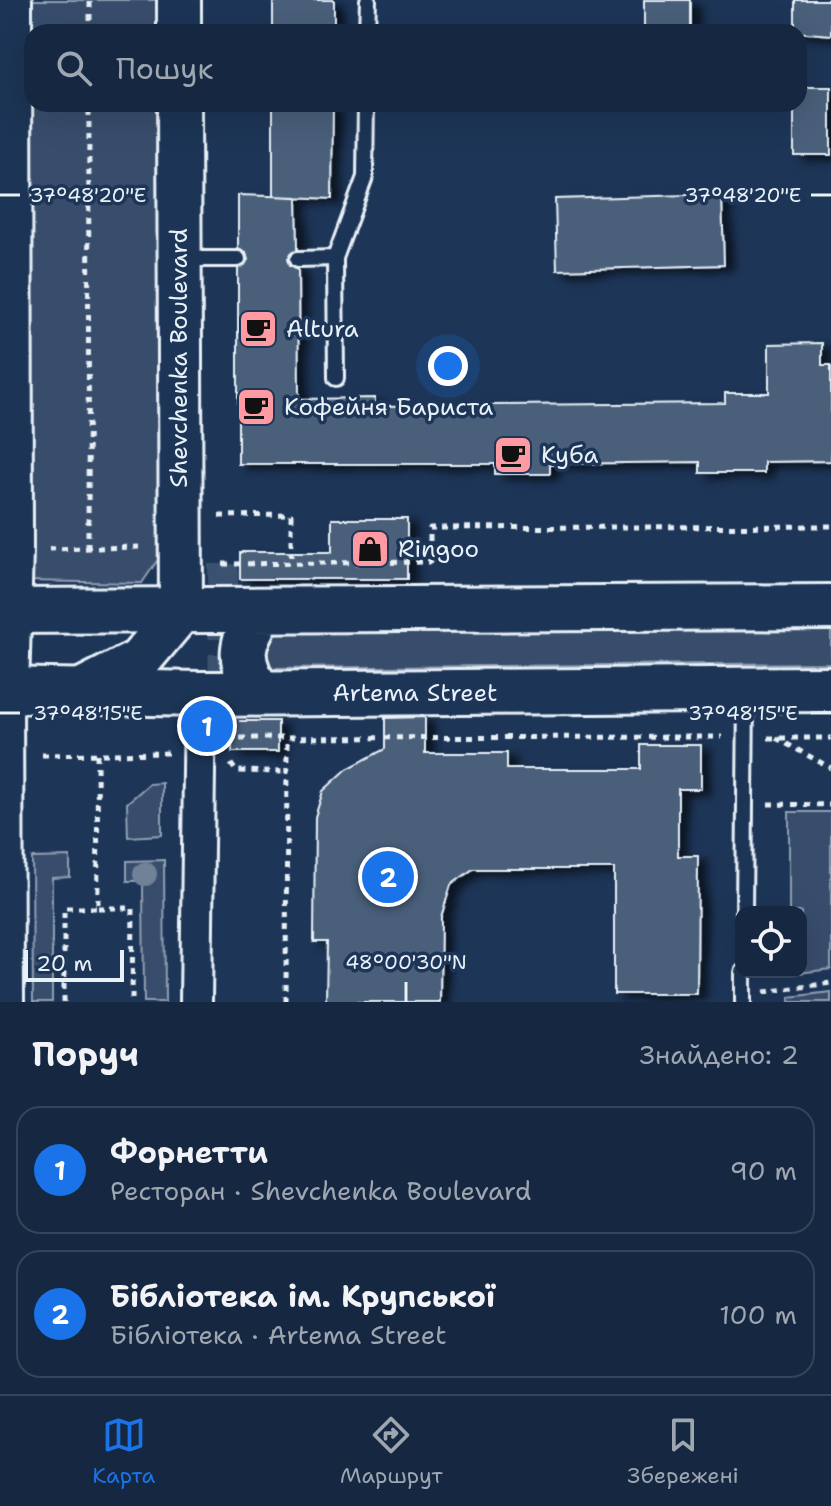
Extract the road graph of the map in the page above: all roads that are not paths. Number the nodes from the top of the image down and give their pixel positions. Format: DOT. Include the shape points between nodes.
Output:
graph roads {
  1 [pos="10,0"];
  2 [pos="179,0"];
  3 [pos="368,0"];
  4 [pos="179,24"];
  5 [pos="367,24"];
  6 [pos="5,44"];
  7 [pos="179,112"];
  8 [pos="366,112"];
  9 [pos="5,178"];
  10 [pos="335,258"];
  11 [pos="179,259"];
  12 [pos="238,259"];
  13 [pos="298,259"];
  14 [pos="336,378"];
  15 [pos="831,607"];
  16 [pos="4,611"];
  17 [pos="181,611"];
  18 [pos="261,611"];
  19 [pos="831,689"];
  20 [pos="4,690"];
  21 [pos="80,691"];
  22 [pos="746,691"];
  23 [pos="258,692"];
  24 [pos="200,694"];
  25 [pos="744,906"];
  26 [pos="8,1002"];
  27 [pos="196,1002"];
  1 -- 6 [label="main road"];
  2 -- 4 [label="main road"];
  3 -- 5 [label="lane"];
  6 -- 9 [label="main road"];
  7 -- 11 [label="main road, Shevchenka Boulevard"];
  8 -- 10 [label="lane" via="365,177"];
  9 -- 16 [label="main road"];
  10 -- 13 [label="lane"];
  10 -- 14 [label="lane"];
  11 -- 12 [label="lane"];
  11 -- 17 [label="main road, Shevchenka Boulevard"];
  15 -- 18 [label="main road"];
  16 -- 17 [label="main road"];
  16 -- 20 [label="main road"];
  17 -- 18 [label="main road"];
  17 -- 21 [label="main road" via="139,661"];
  18 -- 23 [label="main road" via="243,648 247,674"];
  19 -- 22 [label="main road, Artema Street"];
  20 -- 21 [label="main road, Artema Street"];
  20 -- 26 [label="street"];
  21 -- 24 [label="main road, Artema Street"];
  22 -- 23 [label="main road, Artema Street"];
  22 -- 25 [label="lane"];
  23 -- 24 [label="main road, Artema Street"];
  24 -- 27 [label="street"];
}
